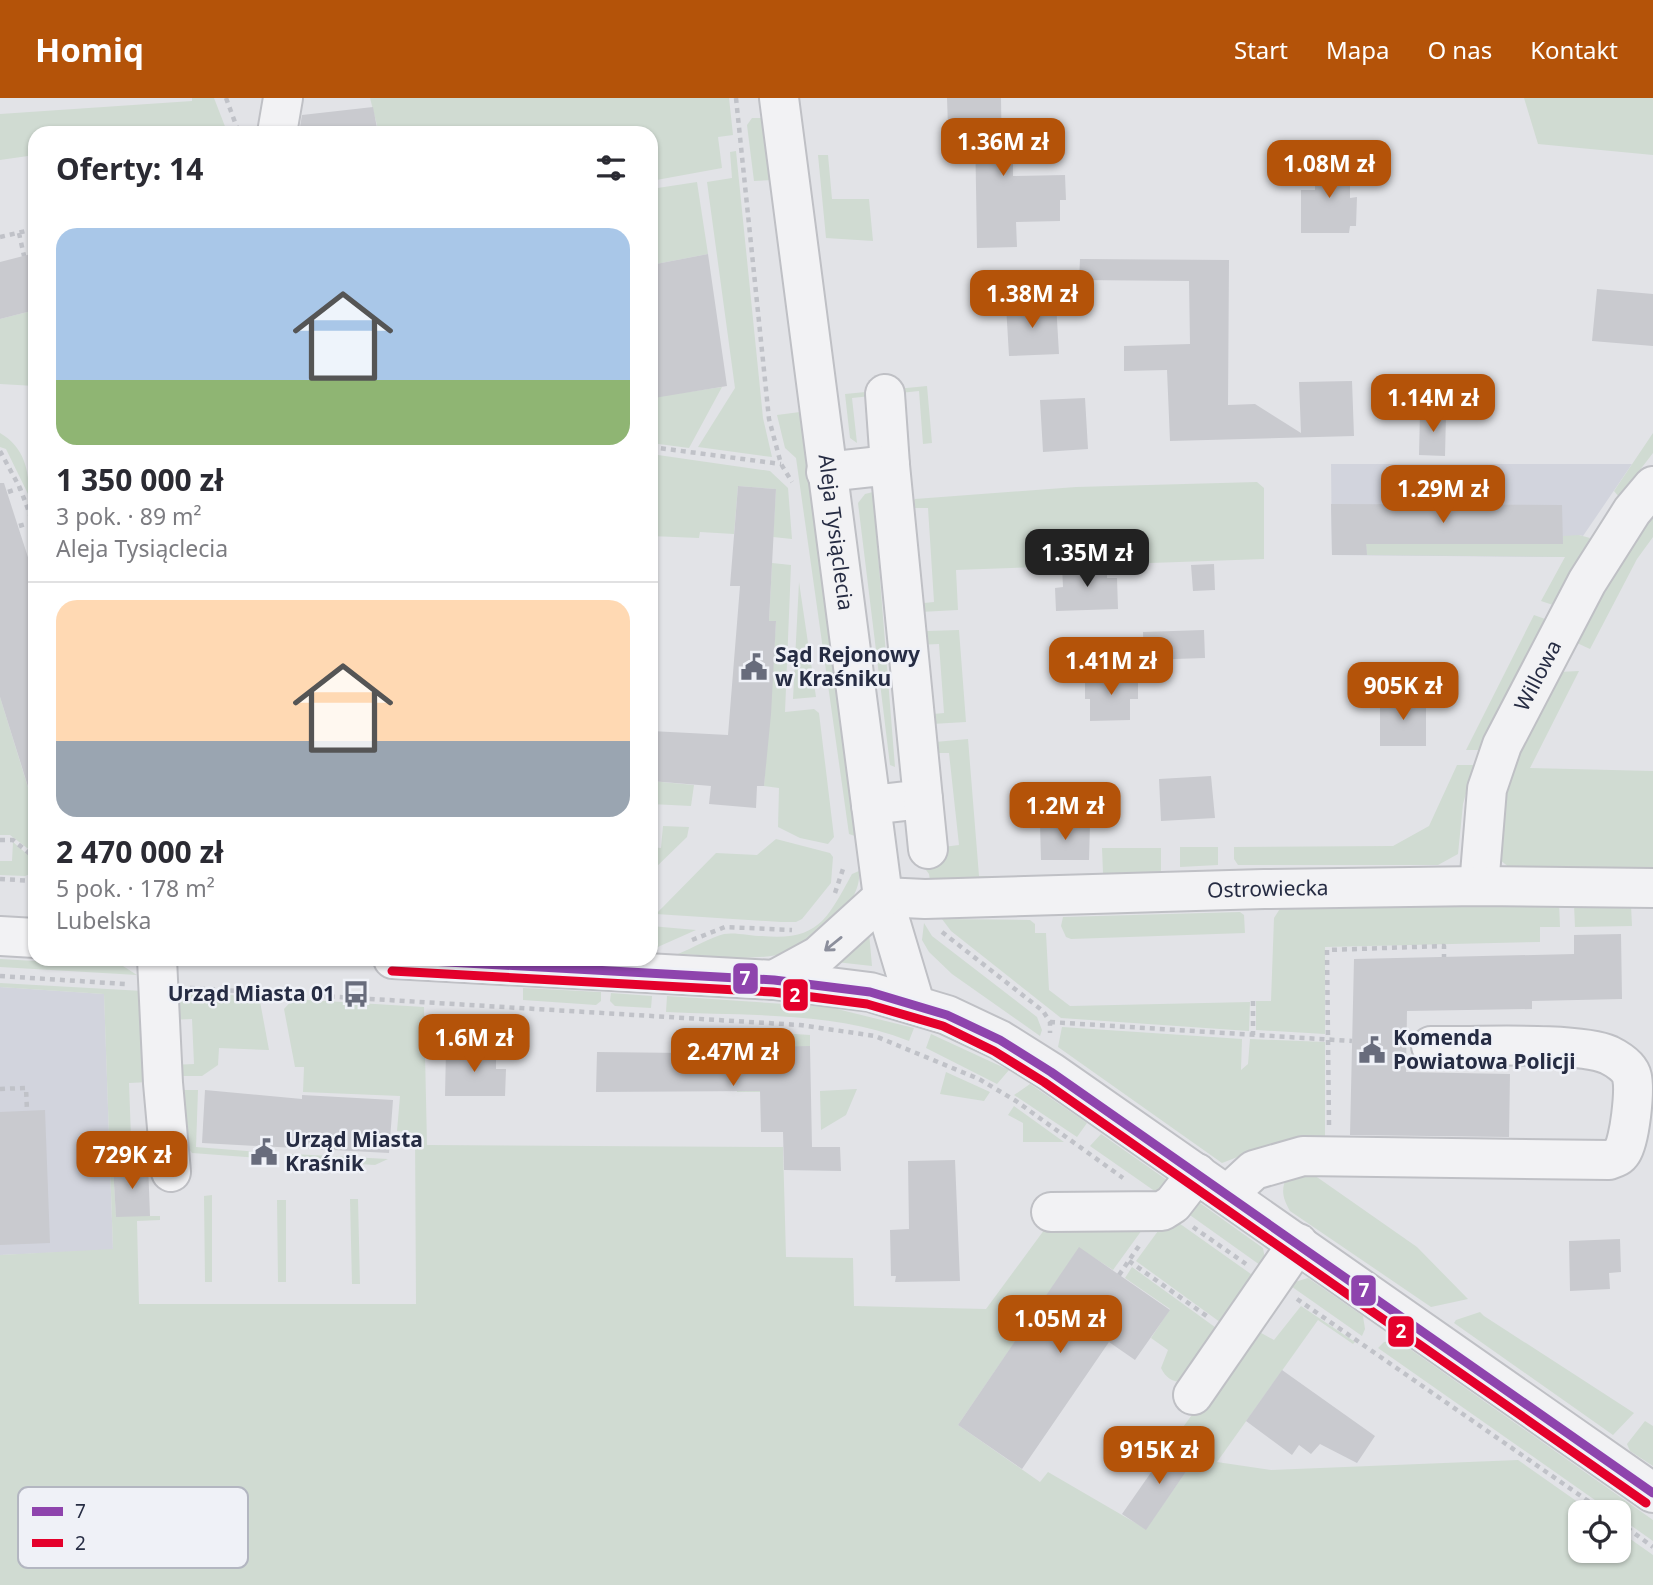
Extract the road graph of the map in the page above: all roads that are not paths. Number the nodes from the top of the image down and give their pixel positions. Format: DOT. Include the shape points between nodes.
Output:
graph roads {
  1 [pos="283,98"];
  2 [pos="779,98"];
  3 [pos="278,126"];
  4 [pos="886,394"];
  5 [pos="890,465"];
  6 [pos="810,478"];
  7 [pos="1653,486"];
  8 [pos="923,799"];
  9 [pos="871,805"];
  10 [pos="928,849"];
  11 [pos="1479,886"];
  12 [pos="1653,888"];
  13 [pos="883,897"];
  14 [pos="0,936"];
  15 [pos="28,938"];
  16 [pos="585,966"];
  17 [pos="158,972"];
  18 [pos="774,980"];
  19 [pos="915,1004"];
  20 [pos="1431,1046"];
  21 [pos="171,1172"];
  22 [pos="1197,1172"];
  23 [pos="1228,1194"];
  24 [pos="1051,1212"];
  25 [pos="1298,1243"];
  26 [pos="1192,1395"];
  27 [pos="1653,1493"];
  1 -- 3 [label="street"];
  2 -- 6 [label="street, Aleja Tysiąclecia"];
  4 -- 5 [label="street"];
  5 -- 6 [label="street"];
  5 -- 8 [label="street"];
  6 -- 9 [label="street, Aleja Tysiąclecia"];
  7 -- 11 [label="street, Willowa" via="1587,582 1502,745 1487,789"];
  8 -- 9 [label="street"];
  8 -- 10 [label="street"];
  9 -- 13 [label="street, Aleja Tysiąclecia"];
  11 -- 12 [label="street, Ostrowiecka"];
  11 -- 13 [label="street, Ostrowiecka" via="925,900"];
  13 -- 18 [label="street, one-way" via="818,956"];
  13 -- 19 [label="street, Aleja Tysiąclecia"];
  14 -- 15 [label="street"];
  16 -- 18 [label="street"];
  17 -- 21 [label="street"];
  18 -- 19 [label="street" via="860,991"];
  19 -- 22 [label="street" via="976,1028 1051,1072"];
  20 -- 23 [label="street" via="1569,1048 1611,1056 1632,1076 1625,1149 1609,1160 1329,1154 1266,1165 1245,1176"];
  22 -- 23 [label="street"];
  22 -- 24 [label="street" via="1167,1209 1155,1213"];
  23 -- 25 [label="street"];
  25 -- 26 [label="street"];
  25 -- 27 [label="street"];
}
